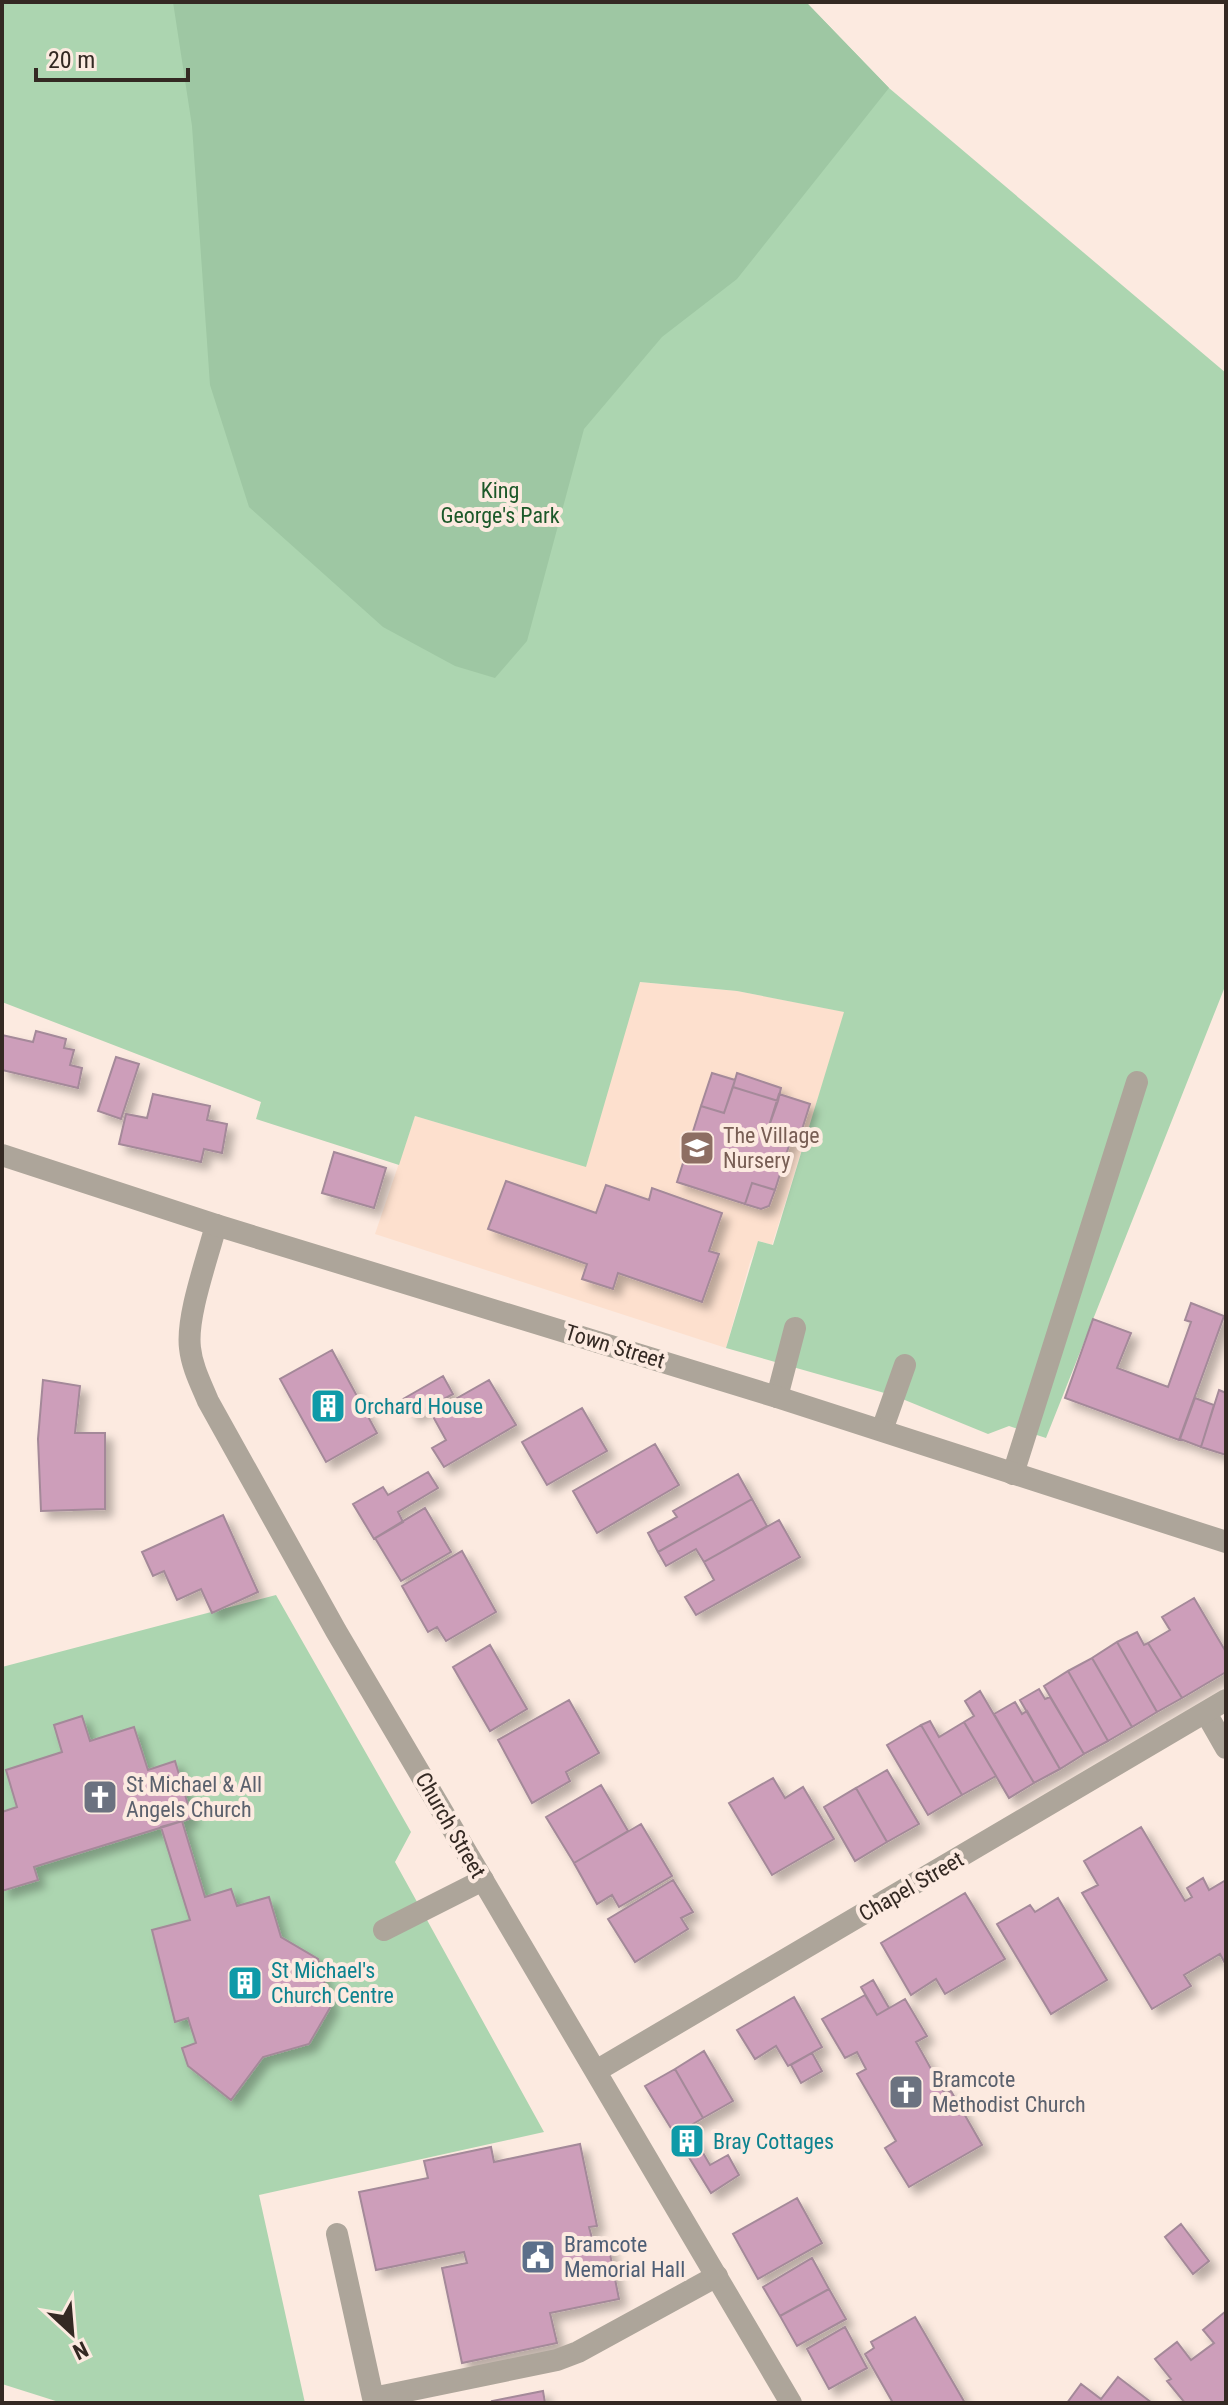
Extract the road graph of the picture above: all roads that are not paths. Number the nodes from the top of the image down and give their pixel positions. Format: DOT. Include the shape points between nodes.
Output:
graph roads {
  1 [pos="1137,1082"];
  2 [pos="2,1155"];
  3 [pos="216,1225"];
  4 [pos="795,1328"];
  5 [pos="905,1365"];
  6 [pos="777,1397"];
  7 [pos="882,1430"];
  8 [pos="1013,1474"];
  9 [pos="1226,1542"];
  10 [pos="1226,1700"];
  11 [pos="1206,1713"];
  12 [pos="1226,1748"];
  13 [pos="483,1880"];
  14 [pos="384,1930"];
  15 [pos="596,2071"];
  16 [pos="337,2234"];
  17 [pos="717,2276"];
  18 [pos="791,2403"];
  1 -- 8 [label="street"];
  2 -- 3 [label="street, Town Street"];
  3 -- 6 [label="street, Town Street"];
  3 -- 13 [label="street, Church Street" via="189,1345 198,1377 336,1631"];
  4 -- 6 [label="street"];
  5 -- 7 [label="street"];
  6 -- 7 [label="street, Town Street"];
  7 -- 8 [label="street, Town Street"];
  8 -- 9 [label="street, Town Street"];
  10 -- 11 [label="street, Chapel Street"];
  11 -- 12 [label="street"];
  11 -- 15 [label="street, Chapel Street"];
  13 -- 14 [label="street"];
  13 -- 15 [label="street, Church Street"];
  15 -- 17 [label="street, Church Street"];
  16 -- 17 [label="street" via="373,2398 568,2356"];
  17 -- 18 [label="street, Church Street"];
}
